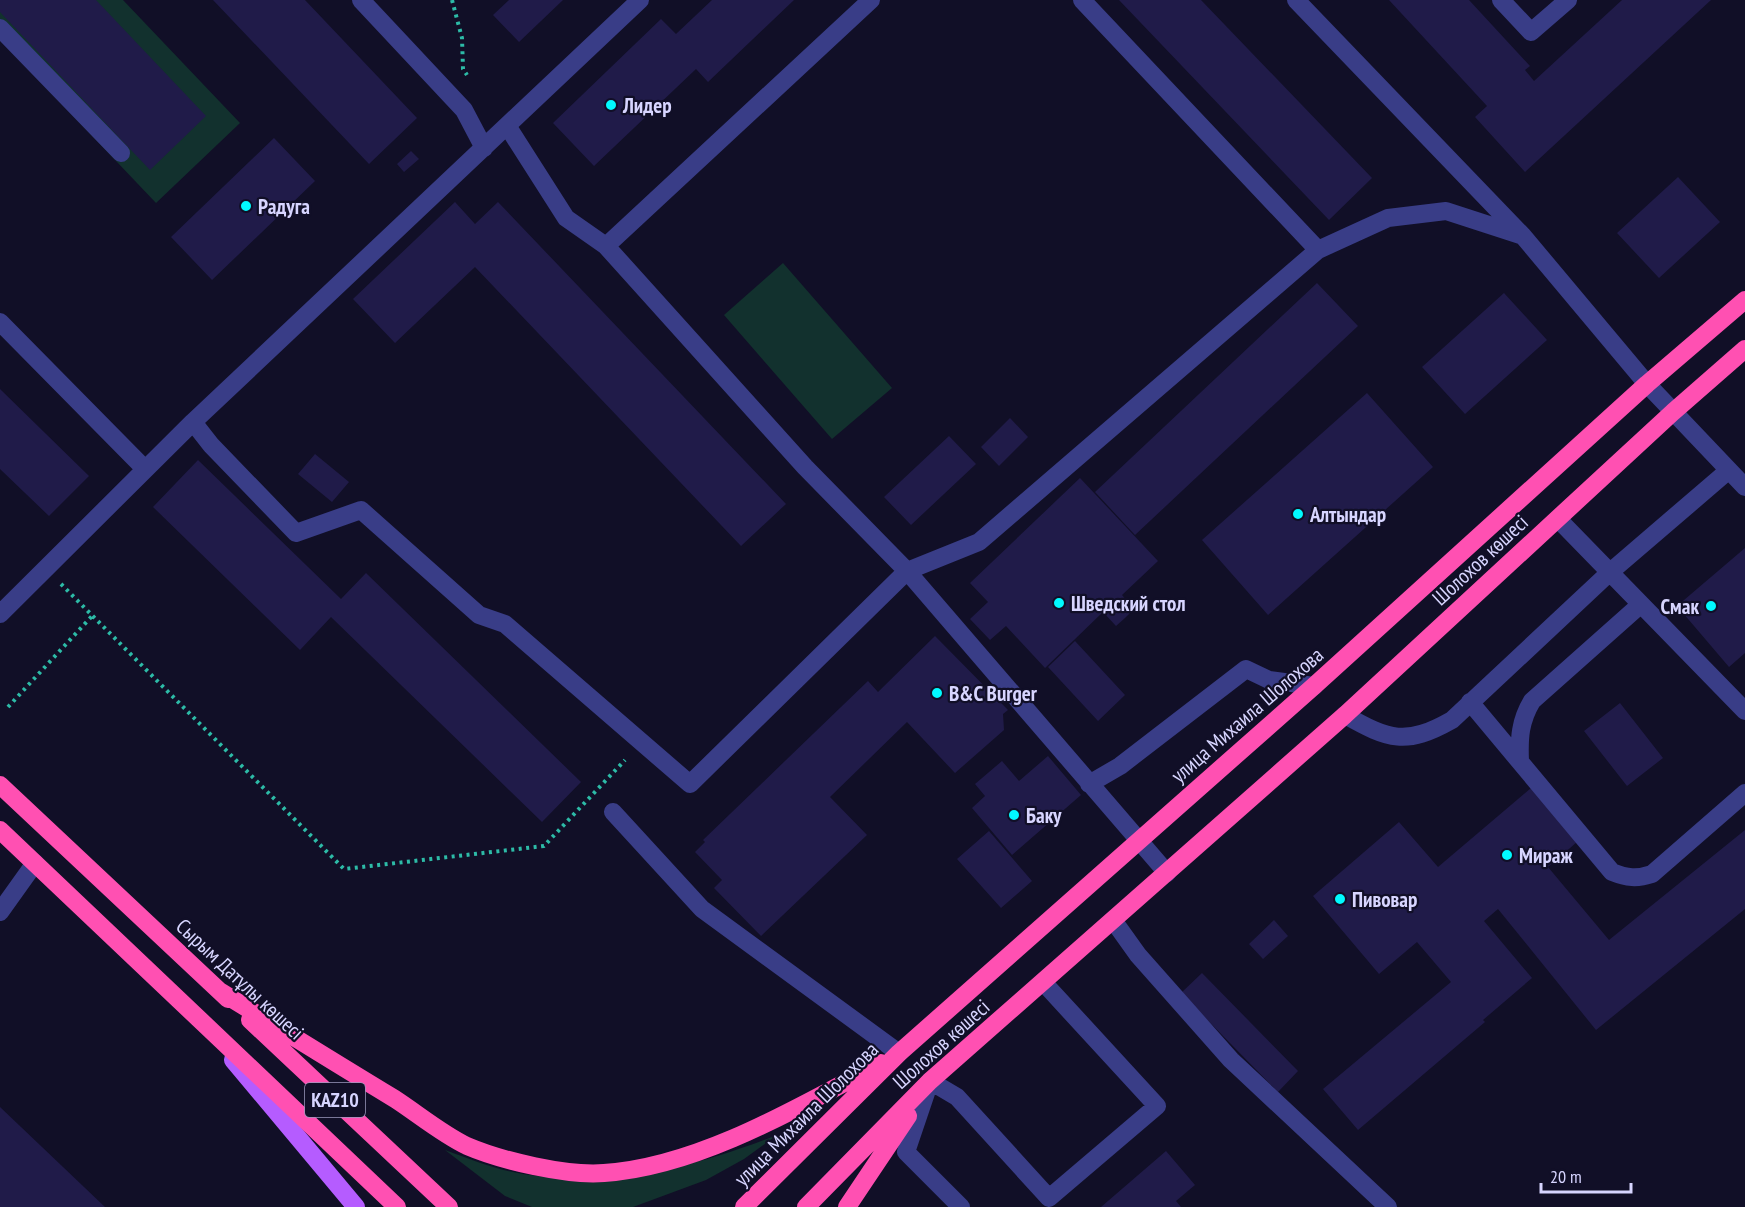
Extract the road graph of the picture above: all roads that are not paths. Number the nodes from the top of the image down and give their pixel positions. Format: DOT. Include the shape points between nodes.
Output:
graph roads {
  1 [pos="361,0"];
  2 [pos="640,0"];
  3 [pos="871,0"];
  4 [pos="1082,0"];
  5 [pos="1296,0"];
  6 [pos="1501,0"];
  7 [pos="1568,0"];
  8 [pos="0,28"];
  9 [pos="508,127"];
  10 [pos="484,148"];
  11 [pos="121,153"];
  12 [pos="1523,236"];
  13 [pos="606,246"];
  14 [pos="1318,250"];
  15 [pos="1745,300"];
  16 [pos="0,322"];
  17 [pos="1745,350"];
  18 [pos="1647,384"];
  19 [pos="1673,412"];
  20 [pos="193,422"];
  21 [pos="145,469"];
  22 [pos="1729,470"];
  23 [pos="1745,487"];
  24 [pos="1558,519"];
  25 [pos="907,571"];
  26 [pos="1609,573"];
  27 [pos="1640,605"];
  28 [pos="0,614"];
  29 [pos="1384,622"];
  30 [pos="1314,686"];
  31 [pos="1470,702"];
  32 [pos="1745,711"];
  33 [pos="1345,715"];
  34 [pos="1520,761"];
  35 [pos="0,784"];
  36 [pos="1089,784"];
  37 [pos="1745,793"];
  38 [pos="613,812"];
  39 [pos="0,830"];
  40 [pos="1138,840"];
  41 [pos="35,862"];
  42 [pos="1167,873"];
  43 [pos="0,912"];
  44 [pos="1113,920"];
  45 [pos="1043,982"];
  46 [pos="221,992"];
  47 [pos="197,1017"];
  48 [pos="899,1053"];
  49 [pos="930,1081"];
  50 [pos="356,1207"];
  51 [pos="397,1207"];
  52 [pos="449,1207"];
  53 [pos="744,1207"];
  54 [pos="806,1207"];
  55 [pos="848,1207"];
  56 [pos="961,1207"];
  57 [pos="1388,1207"];
  1 -- 10 [label="lane" via="464,110"];
  2 -- 9 [label="lane"];
  3 -- 13 [label="lane"];
  4 -- 14 [label="lane"];
  5 -- 12 [label="lane"];
  6 -- 7 [label="lane" via="1531,33"];
  8 -- 11 [label="lane"];
  9 -- 10 [label="lane"];
  9 -- 13 [label="lane" via="566,218"];
  10 -- 20 [label="lane"];
  12 -- 14 [label="lane" via="1446,211 1388,219"];
  12 -- 18 [label="lane"];
  13 -- 25 [label="lane" via="805,467"];
  14 -- 25 [label="lane" via="979,542"];
  15 -- 18 [label="highway, Шолохов көшесі"];
  16 -- 21 [label="lane"];
  17 -- 19 [label="highway, Шолохов көшесі"];
  18 -- 19 [label="lane"];
  18 -- 29 [label="highway, Шолохов көшесі"];
  19 -- 22 [label="lane"];
  19 -- 24 [label="highway, Шолохов көшесі"];
  20 -- 21 [label="lane"];
  20 -- 25 [label="lane" via="296,533 361,510 479,615 506,624 690,784"];
  21 -- 28 [label="lane"];
  22 -- 23 [label="lane"];
  22 -- 26 [label="lane"];
  24 -- 26 [label="lane"];
  24 -- 33 [label="highway, Шолохов көшесі"];
  25 -- 36 [label="lane"];
  26 -- 27 [label="lane"];
  26 -- 31 [label="lane"];
  27 -- 32 [label="lane"];
  27 -- 34 [label="lane" via="1532,701 1519,731"];
  29 -- 30 [label="highway, улица Михаила Шолохова"];
  30 -- 36 [label="lane" via="1269,681 1246,669"];
  30 -- 40 [label="highway, улица Михаила Шолохова"];
  31 -- 33 [label="lane" via="1452,720 1427,734 1402,737 1379,735"];
  31 -- 34 [label="lane"];
  33 -- 42 [label="highway, Шолохов көшесі"];
  34 -- 37 [label="lane" via="1612,872 1638,879 1652,874"];
  35 -- 46 [label="highway, Сырым Датұлы көшесі / KAZ10"];
  36 -- 40 [label="lane"];
  38 -- 48 [label="lane" via="702,909"];
  39 -- 41 [label="highway, KAZ10"];
  40 -- 42 [label="lane"];
  40 -- 48 [label="highway, Шолохов көшесі"];
  41 -- 43 [label="lane"];
  41 -- 47 [label="highway, KAZ10"];
  42 -- 44 [label="highway"];
  44 -- 45 [label="highway, Шолохов көшесі"];
  44 -- 57 [label="lane" via="1138,955 1231,1060"];
  45 -- 49 [label="highway, Шолохов көшесі"];
  45 -- 49 [label="lane" via="1157,1106 1049,1198 957,1097"];
  46 -- 48 [label="highway" via="467,1145 520,1163 603,1173 647,1167 690,1154 782,1116"];
  46 -- 52 [label="highway, Сырым Датұлы көшесі / KAZ10"];
  47 -- 50 [label="main road"];
  47 -- 51 [label="highway, KAZ10"];
  48 -- 53 [label="highway, улица Михаила Шолохова"];
  49 -- 54 [label="highway, Шолохов көшесі"];
  49 -- 55 [label="highway"];
  49 -- 56 [label="lane" via="906,1152"];
}
